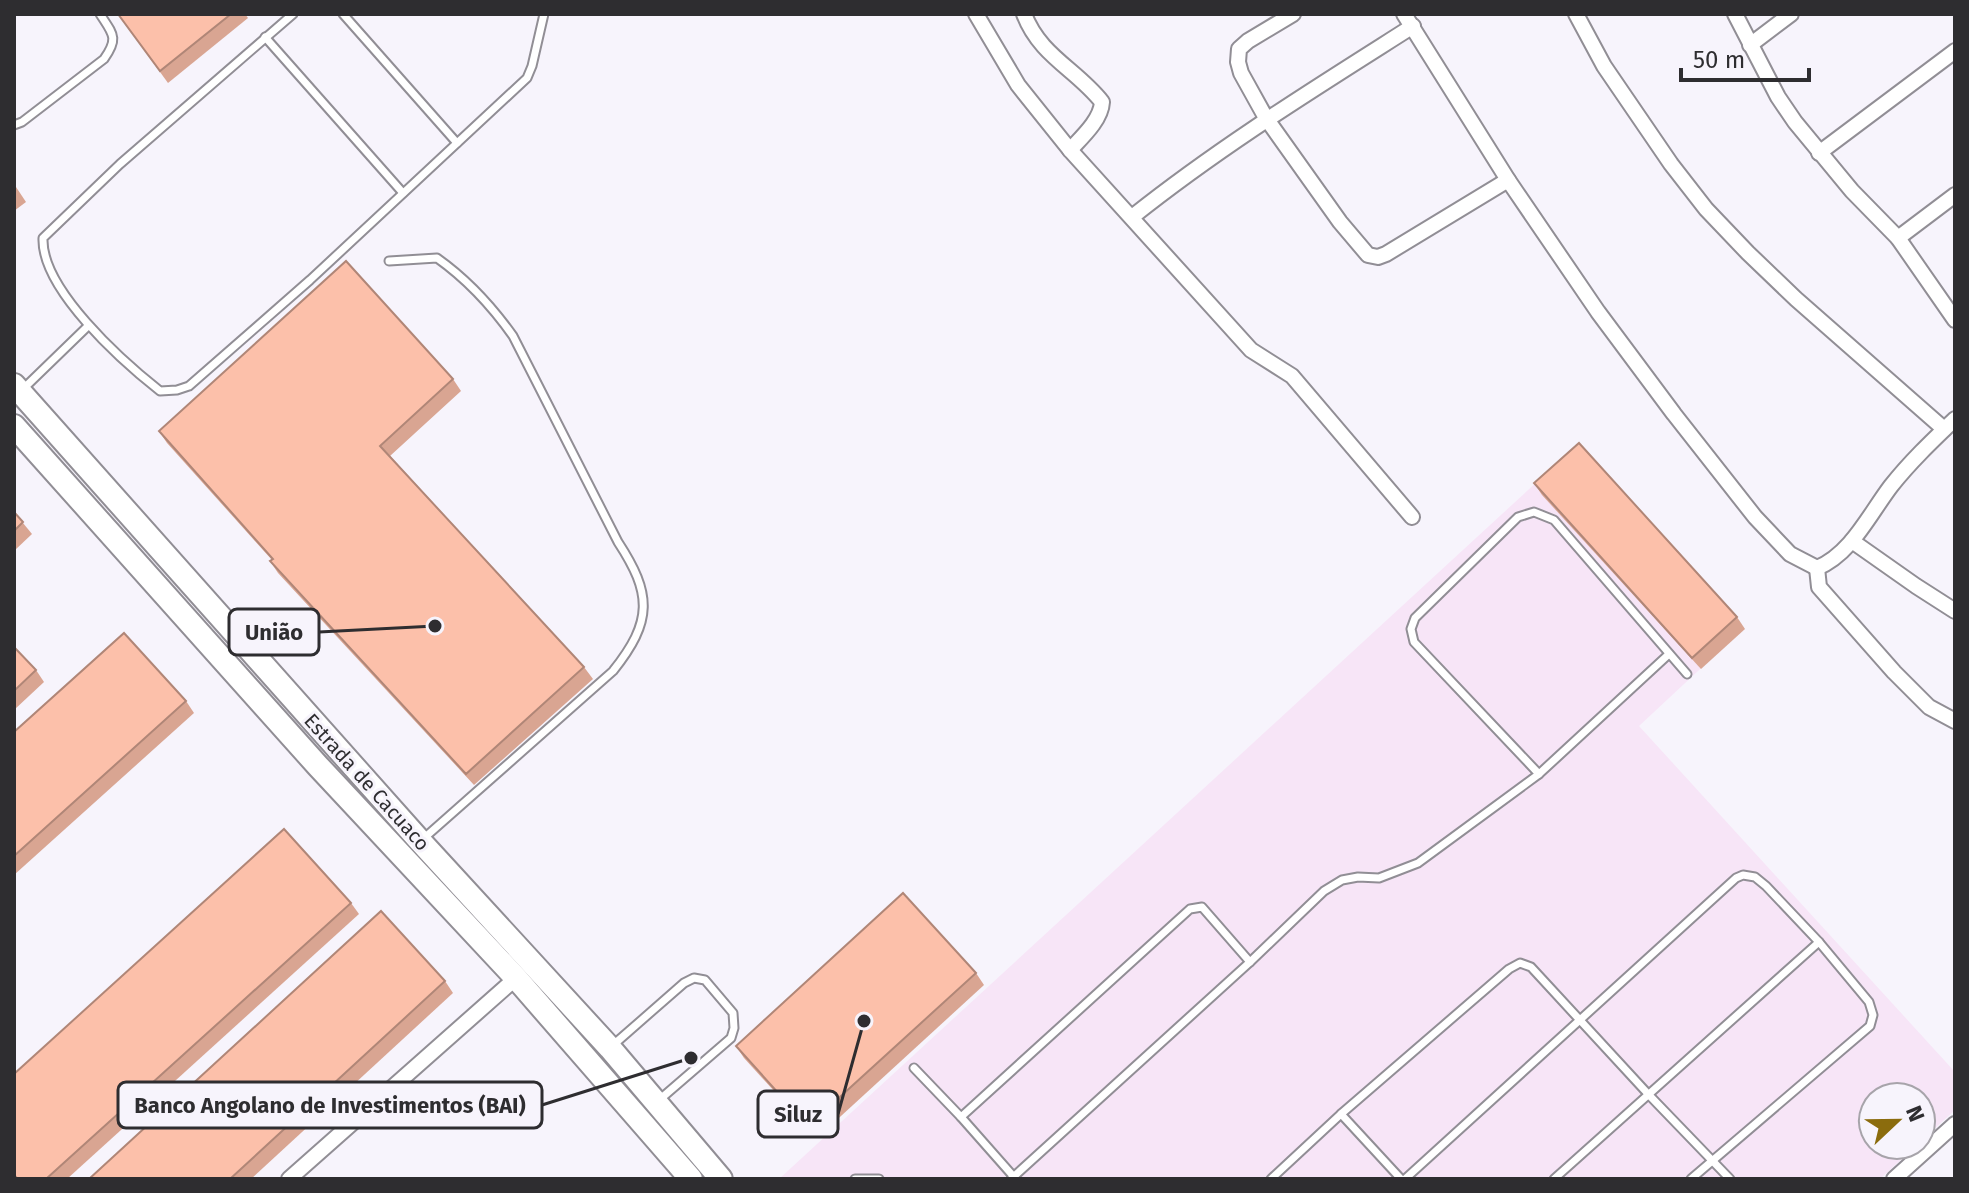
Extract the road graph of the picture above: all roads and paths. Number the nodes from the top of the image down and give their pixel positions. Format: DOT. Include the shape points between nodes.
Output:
graph roads {
  1 [pos="100,14"];
  2 [pos="293,14"];
  3 [pos="343,14"];
  4 [pos="544,14"];
  5 [pos="976,14"];
  6 [pos="1024,14"];
  7 [pos="1293,14"];
  8 [pos="1576,14"];
  9 [pos="1735,14"];
  10 [pos="1791,14"];
  11 [pos="1408,20"];
  12 [pos="265,37"];
  13 [pos="1750,45"];
  14 [pos="1955,51"];
  15 [pos="1266,118"];
  16 [pos="14,125"];
  17 [pos="457,143"];
  18 [pos="1070,150"];
  19 [pos="1819,153"];
  20 [pos="1508,180"];
  21 [pos="403,193"];
  22 [pos="1955,195"];
  23 [pos="1132,217"];
  24 [pos="1898,238"];
  25 [pos="389,261"];
  26 [pos="1955,320"];
  27 [pos="88,326"];
  28 [pos="17,388"];
  29 [pos="1950,424"];
  30 [pos="15,429"];
  31 [pos="1412,517"];
  32 [pos="1852,541"];
  33 [pos="1817,568"];
  34 [pos="1955,611"];
  35 [pos="1669,654"];
  36 [pos="1687,674"];
  37 [pos="1955,721"];
  38 [pos="1539,774"];
  39 [pos="420,841"];
  40 [pos="1819,942"];
  41 [pos="1250,962"];
  42 [pos="516,978"];
  43 [pos="1580,1020"];
  44 [pos="610,1048"];
  45 [pos="914,1068"];
  46 [pos="1649,1095"];
  47 [pos="656,1102"];
  48 [pos="1341,1114"];
  49 [pos="961,1117"];
  50 [pos="1955,1124"];
  51 [pos="1711,1160"];
  52 [pos="1012,1178"];
  53 [pos="289,1179"];
  54 [pos="691,1179"];
  55 [pos="721,1179"];
  56 [pos="855,1179"];
  57 [pos="879,1179"];
  58 [pos="1271,1179"];
  59 [pos="1403,1179"];
  60 [pos="1554,1179"];
  61 [pos="1691,1179"];
  62 [pos="1730,1179"];
  63 [pos="1894,1179"];
  1 -- 16 [label="lane" via="112,32 113,47 104,59"];
  2 -- 12 [label="lane"];
  3 -- 17 [label="lane"];
  4 -- 17 [label="lane" via="527,78"];
  5 -- 18 [label="street" via="1018,85"];
  6 -- 18 [label="street" via="1048,53 1102,102 1098,117"];
  7 -- 15 [label="street" via="1239,49 1241,73"];
  8 -- 29 [label="street" via="1604,66 1706,209 1796,299"];
  9 -- 13 [label="street"];
  10 -- 13 [label="street"];
  11 -- 15 [label="street"];
  11 -- 20 [label="street"];
  12 -- 21 [label="lane"];
  12 -- 27 [label="lane" via="43,238 52,273"];
  13 -- 19 [label="street" via="1778,97"];
  14 -- 19 [label="street"];
  15 -- 20 [label="street" via="1368,255 1386,254"];
  15 -- 23 [label="street"];
  17 -- 21 [label="lane"];
  18 -- 23 [label="street"];
  19 -- 24 [label="street"];
  20 -- 33 [label="street" via="1607,324 1755,517 1790,554"];
  21 -- 27 [label="lane" via="189,386 160,391"];
  22 -- 24 [label="street"];
  23 -- 31 [label="street" via="1251,350 1292,376"];
  24 -- 26 [label="street"];
  25 -- 39 [label="lane" via="437,258 471,284 495,312 513,336 632,563 643,596 640,627 613,671"];
  27 -- 28 [label="lane"];
  28 -- 39 [label="main road, Estrada de Cacuaco"];
  29 -- 32 [label="street" via="1914,458"];
  30 -- 42 [label="main road, Estrada de Cacuaco"];
  32 -- 33 [label="street"];
  32 -- 34 [label="street"];
  33 -- 37 [label="street" via="1819,587 1894,672 1929,707"];
  35 -- 36 [label="lane"];
  35 -- 38 [label="lane"];
  35 -- 38 [label="lane" via="1554,520 1534,512 1518,517 1415,618 1411,629 1414,642"];
  38 -- 41 [label="lane" via="1418,863 1379,878 1342,880 1324,891"];
  39 -- 44 [label="main road, Estrada de Cacuaco"];
  40 -- 43 [label="lane" via="1766,886 1743,875"];
  40 -- 46 [label="lane"];
  40 -- 51 [label="lane" via="1869,1002 1870,1026"];
  41 -- 49 [label="lane" via="1202,907 1190,909"];
  41 -- 52 [label="lane"];
  42 -- 53 [label="street"];
  42 -- 54 [label="main road, Estrada de Cacuaco"];
  43 -- 46 [label="lane"];
  43 -- 48 [label="lane" via="1531,967 1520,963"];
  43 -- 59 [label="lane"];
  44 -- 47 [label="main road, Estrada de Cacuaco"];
  44 -- 47 [label="lane" via="684,983 705,980 733,1013 731,1038"];
  45 -- 49 [label="lane"];
  46 -- 51 [label="lane"];
  46 -- 60 [label="lane"];
  47 -- 55 [label="main road, Estrada de Cacuaco"];
  48 -- 58 [label="lane"];
  48 -- 59 [label="lane"];
  49 -- 52 [label="lane"];
  50 -- 63 [label="street"];
  51 -- 61 [label="lane"];
  51 -- 62 [label="lane"];
  56 -- 57 [label="lane"];
}
